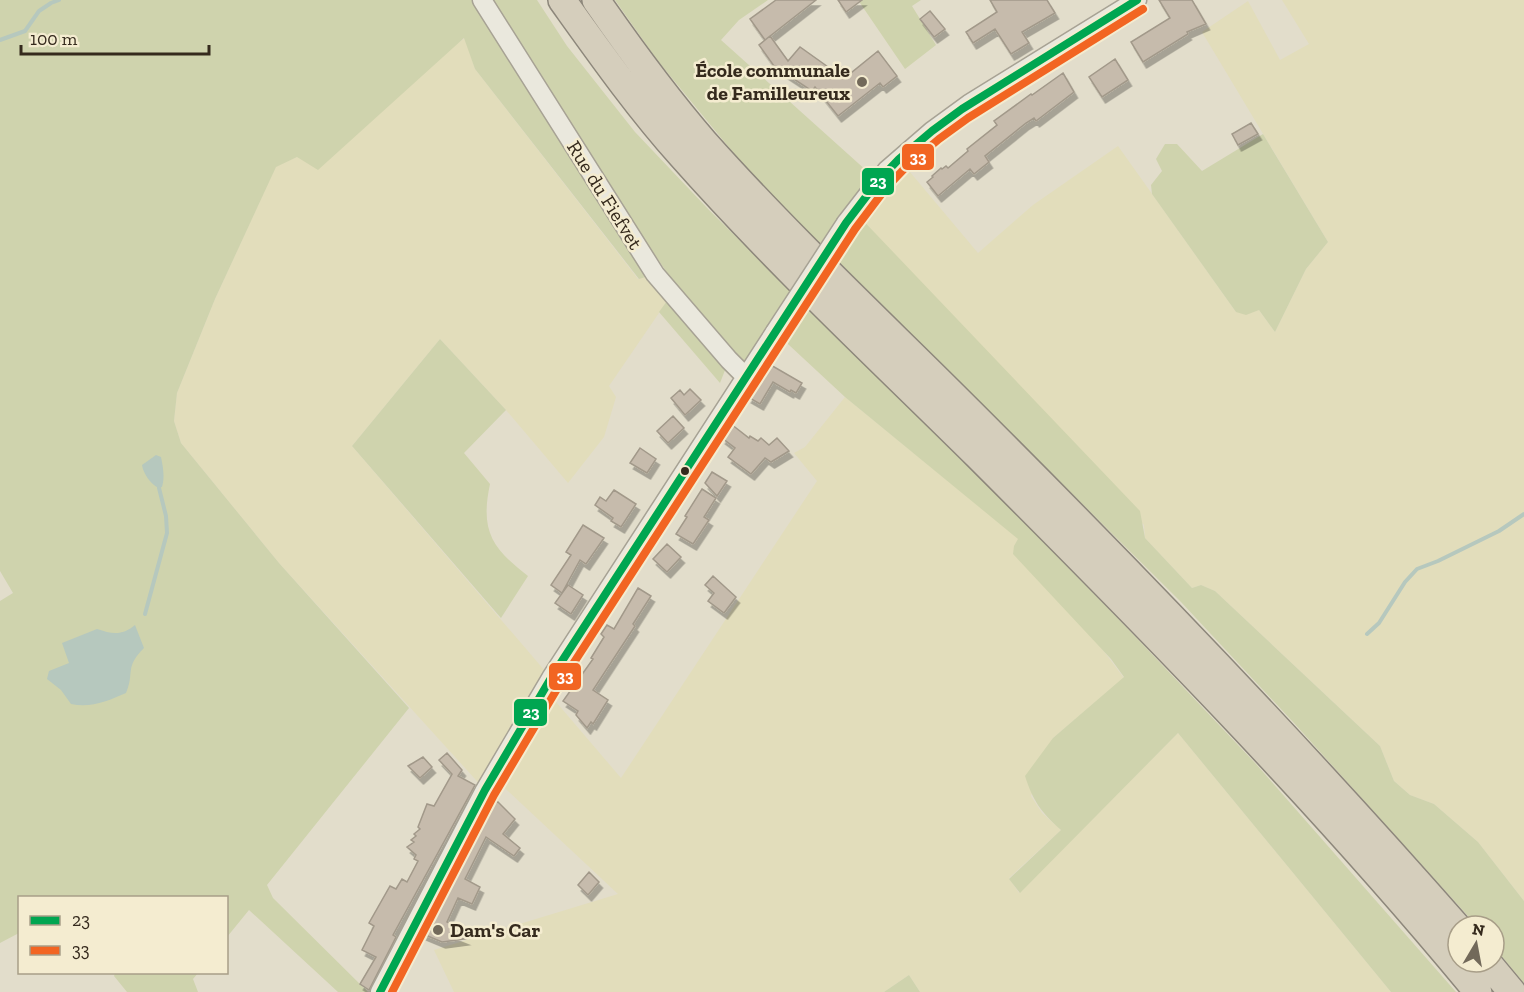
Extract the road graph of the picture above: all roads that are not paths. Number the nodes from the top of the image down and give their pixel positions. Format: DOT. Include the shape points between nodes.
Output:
graph roads {
  1 [pos="482,0"];
  2 [pos="562,0"];
  3 [pos="1137,0"];
  4 [pos="600,4"];
  5 [pos="745,376"];
  6 [pos="1446,914"];
  7 [pos="1497,974"];
  8 [pos="380,992"];
  9 [pos="1478,992"];
  10 [pos="1512,992"];
  1 -- 5 [label="street, Rue du Fiefvet" via="655,274"];
  2 -- 9 [label="highway" via="619,80 681,155 1236,721"];
  3 -- 5 [label="street, bridge" via="969,104 887,170 846,223"];
  4 -- 6 [label="highway" via="641,65 703,141 1182,627 1360,816"];
  5 -- 8 [label="street" via="498,767"];
  7 -- 10 [label="highway"];
}
